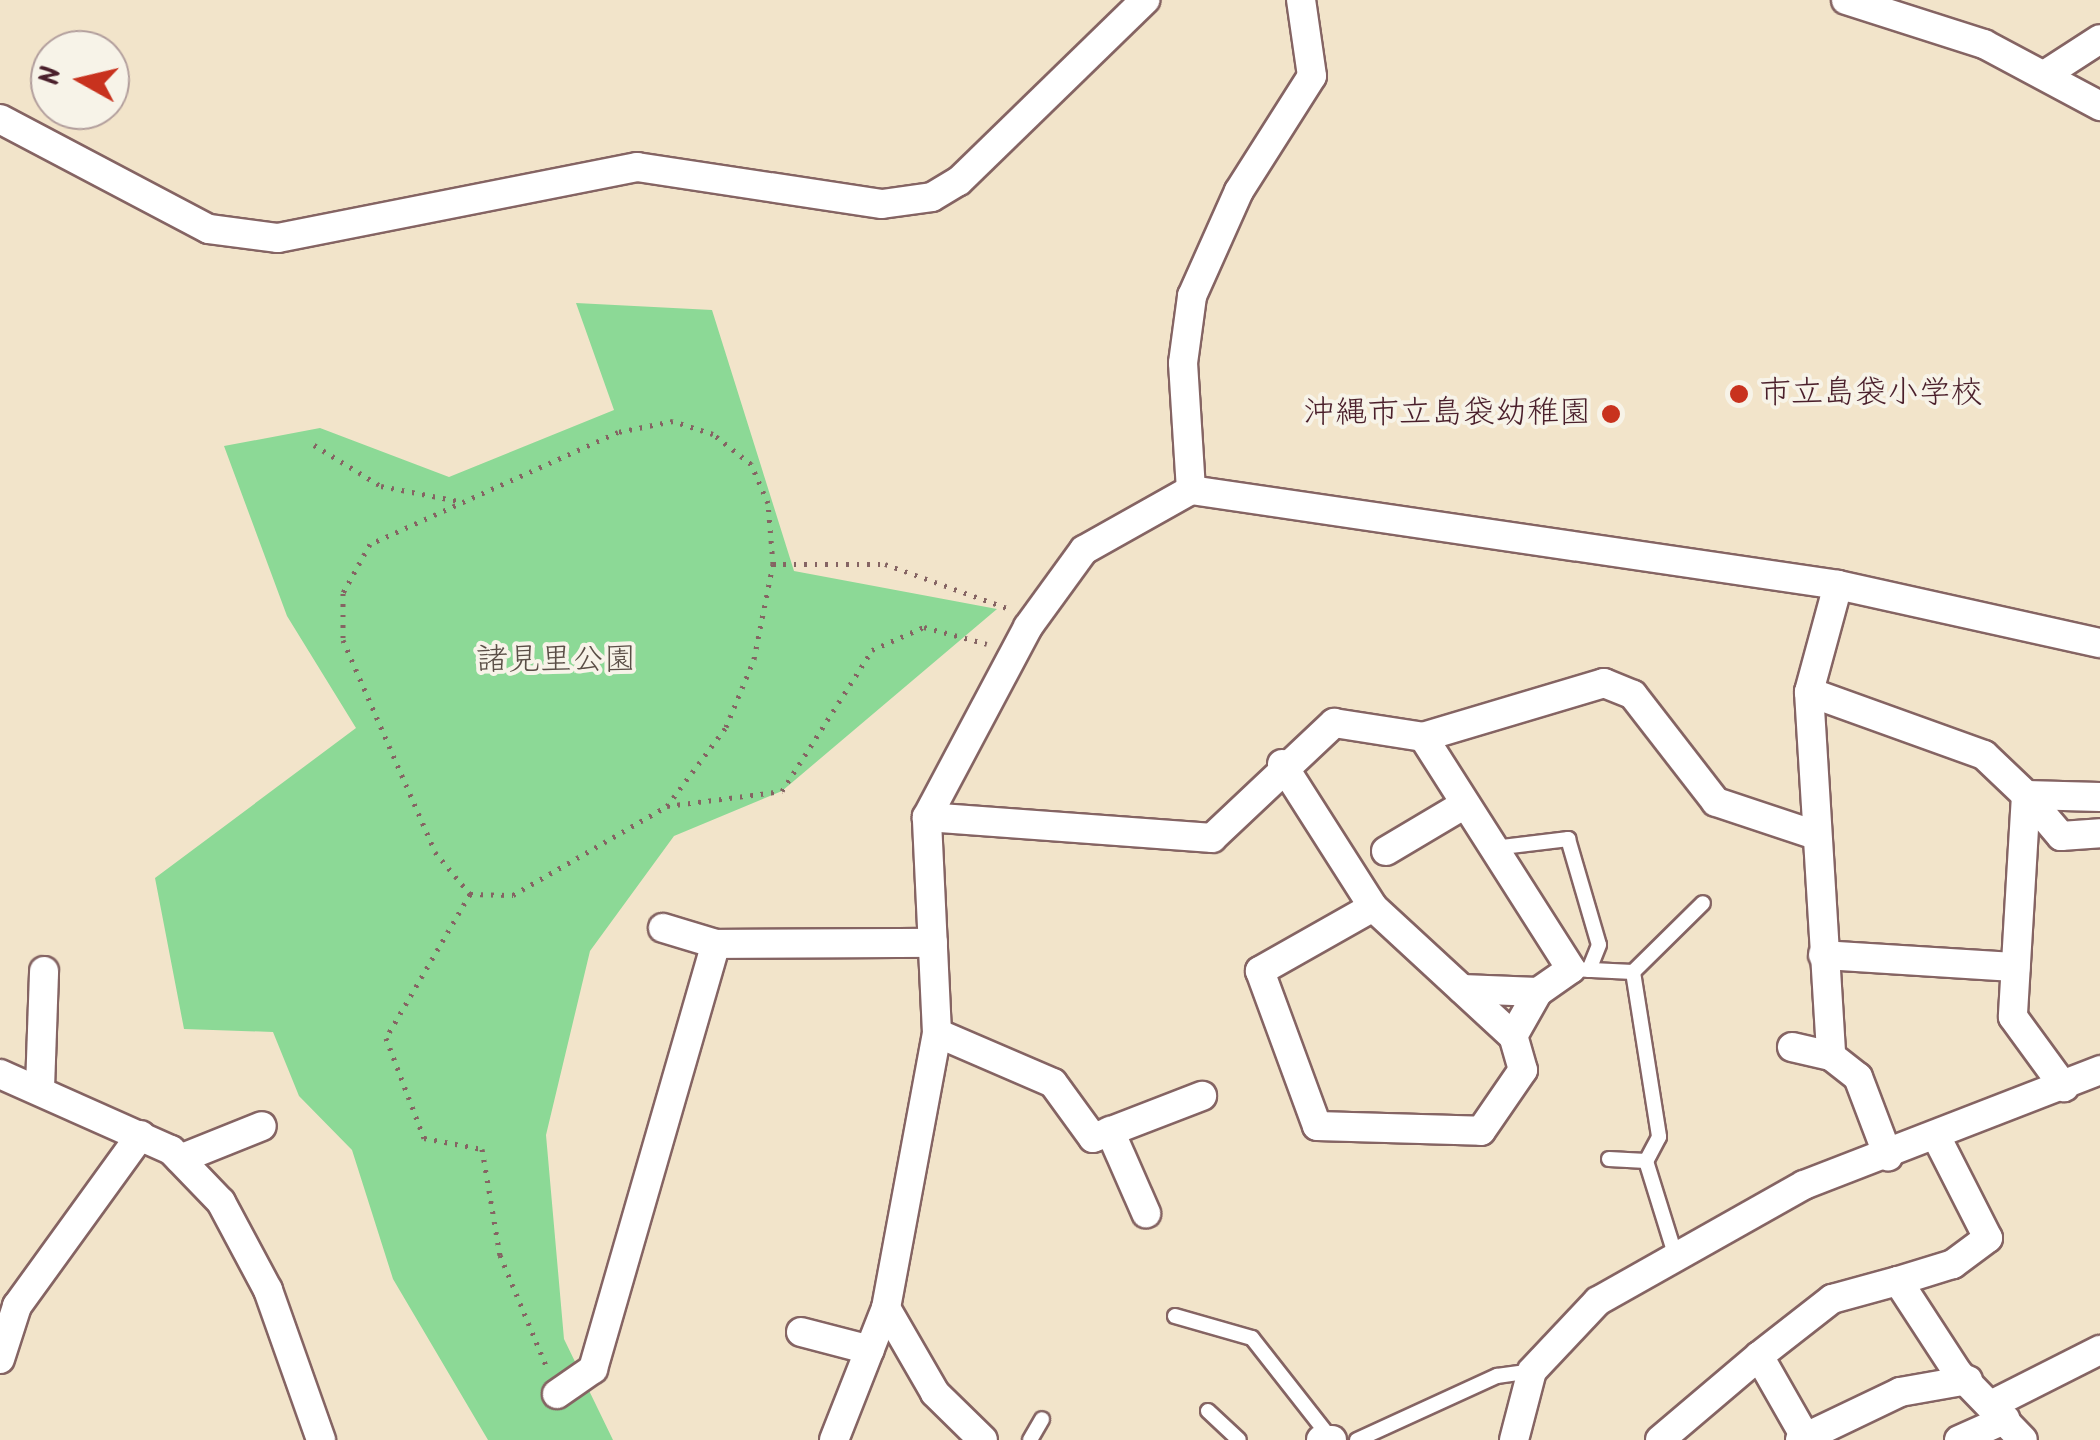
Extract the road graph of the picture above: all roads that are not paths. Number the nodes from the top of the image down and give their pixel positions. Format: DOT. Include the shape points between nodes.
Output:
graph roads {
  1 [pos="1145,0"];
  2 [pos="1301,0"];
  3 [pos="1846,0"];
  4 [pos="2100,38"];
  5 [pos="2046,74"];
  6 [pos="2100,106"];
  7 [pos="0,120"];
  8 [pos="1191,490"];
  9 [pos="1838,585"];
  10 [pos="2100,642"];
  11 [pos="1810,692"];
  12 [pos="1423,737"];
  13 [pos="1282,764"];
  14 [pos="2026,795"];
  15 [pos="2100,797"];
  16 [pos="1465,804"];
  17 [pos="927,817"];
  18 [pos="2100,833"];
  19 [pos="1812,834"];
  20 [pos="1494,848"];
  21 [pos="1386,851"];
  22 [pos="1703,903"];
  23 [pos="1372,908"];
  24 [pos="664,928"];
  25 [pos="932,943"];
  26 [pos="716,944"];
  27 [pos="1822,955"];
  28 [pos="2016,967"];
  29 [pos="1580,969"];
  30 [pos="44,971"];
  31 [pos="1633,972"];
  32 [pos="1462,989"];
  33 [pos="1538,992"];
  34 [pos="936,1033"];
  35 [pos="1513,1036"];
  36 [pos="1792,1047"];
  37 [pos="1831,1056"];
  38 [pos="2100,1070"];
  39 [pos="0,1074"];
  40 [pos="40,1088"];
  41 [pos="2064,1088"];
  42 [pos="1202,1096"];
  43 [pos="262,1126"];
  44 [pos="1110,1131"];
  45 [pos="141,1136"];
  46 [pos="1938,1140"];
  47 [pos="1888,1156"];
  48 [pos="180,1159"];
  49 [pos="1609,1159"];
  50 [pos="1646,1161"];
  51 [pos="1146,1213"];
  52 [pos="1675,1254"];
  53 [pos="1898,1281"];
  54 [pos="886,1308"];
  55 [pos="1175,1316"];
  56 [pos="801,1332"];
  57 [pos="1,1349"];
  58 [pos="870,1350"];
  59 [pos="2100,1350"];
  60 [pos="1758,1356"];
  61 [pos="1532,1372"];
  62 [pos="1968,1380"];
  63 [pos="558,1394"];
  64 [pos="1208,1412"];
  65 [pos="1042,1419"];
  66 [pos="2007,1421"];
  67 [pos="1805,1437"];
  68 [pos="1327,1438"];
  69 [pos="321,1440"];
  70 [pos="834,1440"];
  71 [pos="983,1440"];
  72 [pos="1030,1440"];
  73 [pos="1238,1440"];
  74 [pos="1358,1440"];
  75 [pos="1514,1440"];
  76 [pos="1660,1440"];
  77 [pos="1959,1440"];
  1 -- 7 [label="street" via="960,181 932,197 882,204 636,167 278,238 208,228"];
  2 -- 8 [label="street" via="1312,76 1239,191 1192,296 1183,363"];
  3 -- 5 [label="street" via="1984,44"];
  4 -- 5 [label="street"];
  5 -- 6 [label="street"];
  8 -- 9 [label="street"];
  8 -- 17 [label="street" via="1084,550 1008,650"];
  9 -- 10 [label="street"];
  9 -- 11 [label="street"];
  11 -- 14 [label="street" via="1984,755"];
  11 -- 19 [label="street"];
  12 -- 13 [label="street" via="1334,723"];
  12 -- 16 [label="street"];
  12 -- 19 [label="street" via="1604,683 1633,695 1716,802"];
  13 -- 17 [label="street" via="1212,838"];
  13 -- 23 [label="street"];
  14 -- 15 [label="street"];
  14 -- 18 [label="street" via="2062,836"];
  14 -- 28 [label="street"];
  16 -- 20 [label="street"];
  16 -- 21 [label="street"];
  17 -- 25 [label="street"];
  19 -- 27 [label="street"];
  20 -- 29 [label="street"];
  20 -- 29 [label="lane" via="1568,840 1599,945"];
  22 -- 31 [label="lane"];
  23 -- 32 [label="street"];
  23 -- 35 [label="street" via="1260,971 1317,1126 1480,1131 1524,1070"];
  24 -- 26 [label="street"];
  25 -- 26 [label="street"];
  25 -- 34 [label="street"];
  26 -- 63 [label="street" via="593,1369"];
  27 -- 28 [label="street"];
  27 -- 37 [label="street"];
  28 -- 41 [label="street" via="2013,1017"];
  29 -- 31 [label="lane"];
  29 -- 33 [label="street"];
  30 -- 40 [label="street"];
  31 -- 50 [label="lane" via="1659,1136"];
  32 -- 33 [label="street"];
  32 -- 35 [label="street"];
  33 -- 35 [label="street"];
  34 -- 44 [label="street" via="1053,1083 1093,1138"];
  34 -- 54 [label="street"];
  36 -- 37 [label="street"];
  37 -- 47 [label="street" via="1858,1077"];
  38 -- 41 [label="street"];
  39 -- 40 [label="street"];
  40 -- 45 [label="street"];
  41 -- 46 [label="street"];
  42 -- 44 [label="street"];
  43 -- 48 [label="street"];
  44 -- 51 [label="street"];
  45 -- 48 [label="street"];
  45 -- 57 [label="street" via="17,1306"];
  46 -- 47 [label="street"];
  46 -- 53 [label="street" via="1988,1238 1953,1264"];
  47 -- 52 [label="street" via="1804,1185"];
  48 -- 69 [label="street" via="221,1202 268,1290"];
  49 -- 50 [label="lane"];
  50 -- 52 [label="lane"];
  52 -- 61 [label="street" via="1598,1302"];
  53 -- 60 [label="street" via="1832,1299"];
  53 -- 62 [label="street"];
  54 -- 58 [label="street"];
  54 -- 71 [label="street" via="935,1393"];
  55 -- 68 [label="lane" via="1252,1338"];
  56 -- 58 [label="street"];
  58 -- 70 [label="street"];
  59 -- 66 [label="street"];
  60 -- 67 [label="street"];
  60 -- 76 [label="street"];
  61 -- 74 [label="lane" via="1497,1376"];
  61 -- 75 [label="street"];
  62 -- 66 [label="street"];
  62 -- 67 [label="street" via="1900,1392"];
  64 -- 73 [label="lane"];
  65 -- 72 [label="lane"];
  66 -- 77 [label="street"];
}
